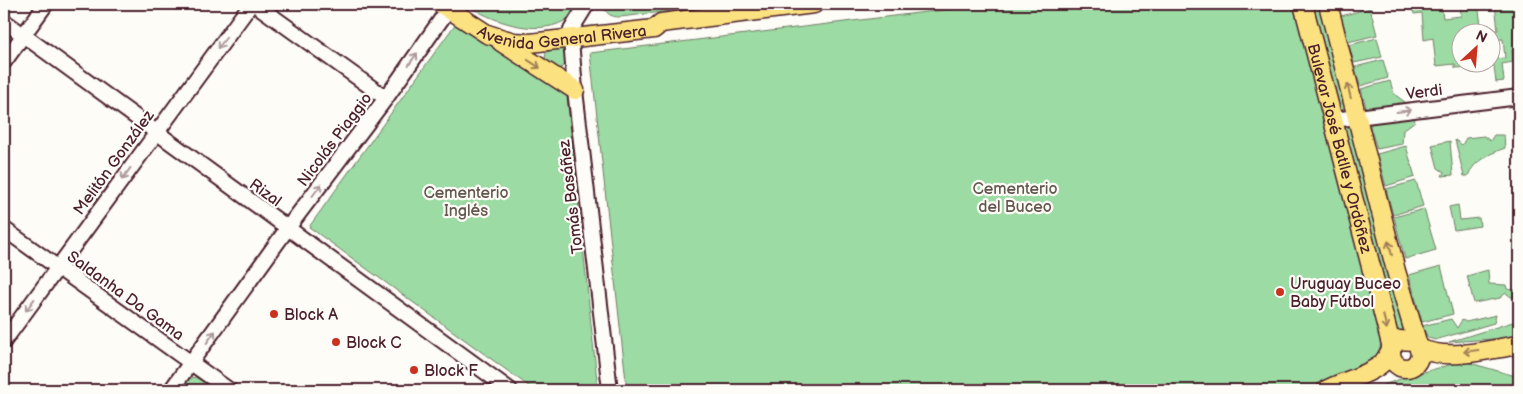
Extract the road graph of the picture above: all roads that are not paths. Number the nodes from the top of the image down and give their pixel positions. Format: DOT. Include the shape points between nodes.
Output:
graph roads {
  1 [pos="46,4"];
  2 [pos="251,4"];
  3 [pos="255,4"];
  4 [pos="587,4"];
  5 [pos="814,4"];
  6 [pos="1303,4"];
  7 [pos="1328,4"];
  8 [pos="449,5"];
  9 [pos="4,21"];
  10 [pos="571,34"];
  11 [pos="23,35"];
  12 [pos="494,38"];
  13 [pos="4,62"];
  14 [pos="575,90"];
  15 [pos="1519,97"];
  16 [pos="386,98"];
  17 [pos="1356,118"];
  18 [pos="1333,120"];
  19 [pos="155,134"];
  20 [pos="4,229"];
  21 [pos="287,229"];
  22 [pos="57,268"];
  23 [pos="4,341"];
  24 [pos="1519,345"];
  25 [pos="1418,347"];
  26 [pos="1390,351"];
  27 [pos="191,363"];
  28 [pos="1408,368"];
  29 [pos="171,390"];
  30 [pos="229,390"];
  31 [pos="510,390"];
  32 [pos="610,390"];
  33 [pos="1326,390"];
  34 [pos="1341,390"];
  1 -- 11 [label="street"];
  2 -- 19 [label="street, Melitón González, one-way"];
  3 -- 16 [label="street"];
  4 -- 10 [label="street"];
  5 -- 10 [label="main road, Avenida General Rivera" via="661,24 652,20"];
  6 -- 18 [label="main road, Bulevar José Batlle y Ordóñez"];
  17 -- 7 [label="main road, Bulevar José Batlle y Ordóñez, one-way"];
  8 -- 10 [label="main road, Avenida General Rivera" via="513,32"];
  8 -- 12 [label="main road, Avenida General Rivera"];
  16 -- 8 [label="street, Nicolás Piaggio, one-way"];
  9 -- 11 [label="street, Rizal"];
  10 -- 12 [label="main road, Avenida General Rivera" via="530,43"];
  10 -- 14 [label="street, Tomás Basáñez"];
  11 -- 13 [label="street"];
  11 -- 19 [label="street, Rizal"];
  12 -- 14 [label="main road, one-way"];
  14 -- 32 [label="street, Tomás Basáñez"];
  17 -- 15 [label="street, Verdi, one-way"];
  21 -- 16 [label="street, Nicolás Piaggio, one-way"];
  17 -- 18 [label="street, Verdi"];
  25 -- 17 [label="main road, Bulevar José Batlle y Ordóñez, one-way"];
  18 -- 26 [label="main road, Bulevar José Batlle y Ordóñez, one-way"];
  19 -- 21 [label="street, Rizal"];
  19 -- 22 [label="street, Melitón González, one-way"];
  20 -- 22 [label="street, Saldanha Da Gama"];
  27 -- 21 [label="street, Nicolás Piaggio, one-way"];
  21 -- 31 [label="street, Rizal"];
  22 -- 23 [label="street, Melitón González, one-way"];
  22 -- 27 [label="street, Saldanha Da Gama"];
  24 -- 25 [label="main road, one-way" via="1450,354 1436,354"];
  25 -- 26 [label="main road" via="1413,341 1402,339"];
  25 -- 28 [label="main road" via="1418,362"];
  26 -- 28 [label="main road" via="1396,365"];
  26 -- 33 [label="main road" via="1379,365"];
  27 -- 29 [label="street, Nicolás Piaggio"];
  27 -- 30 [label="street, Saldanha Da Gama"];
  28 -- 34 [label="main road"];
}
